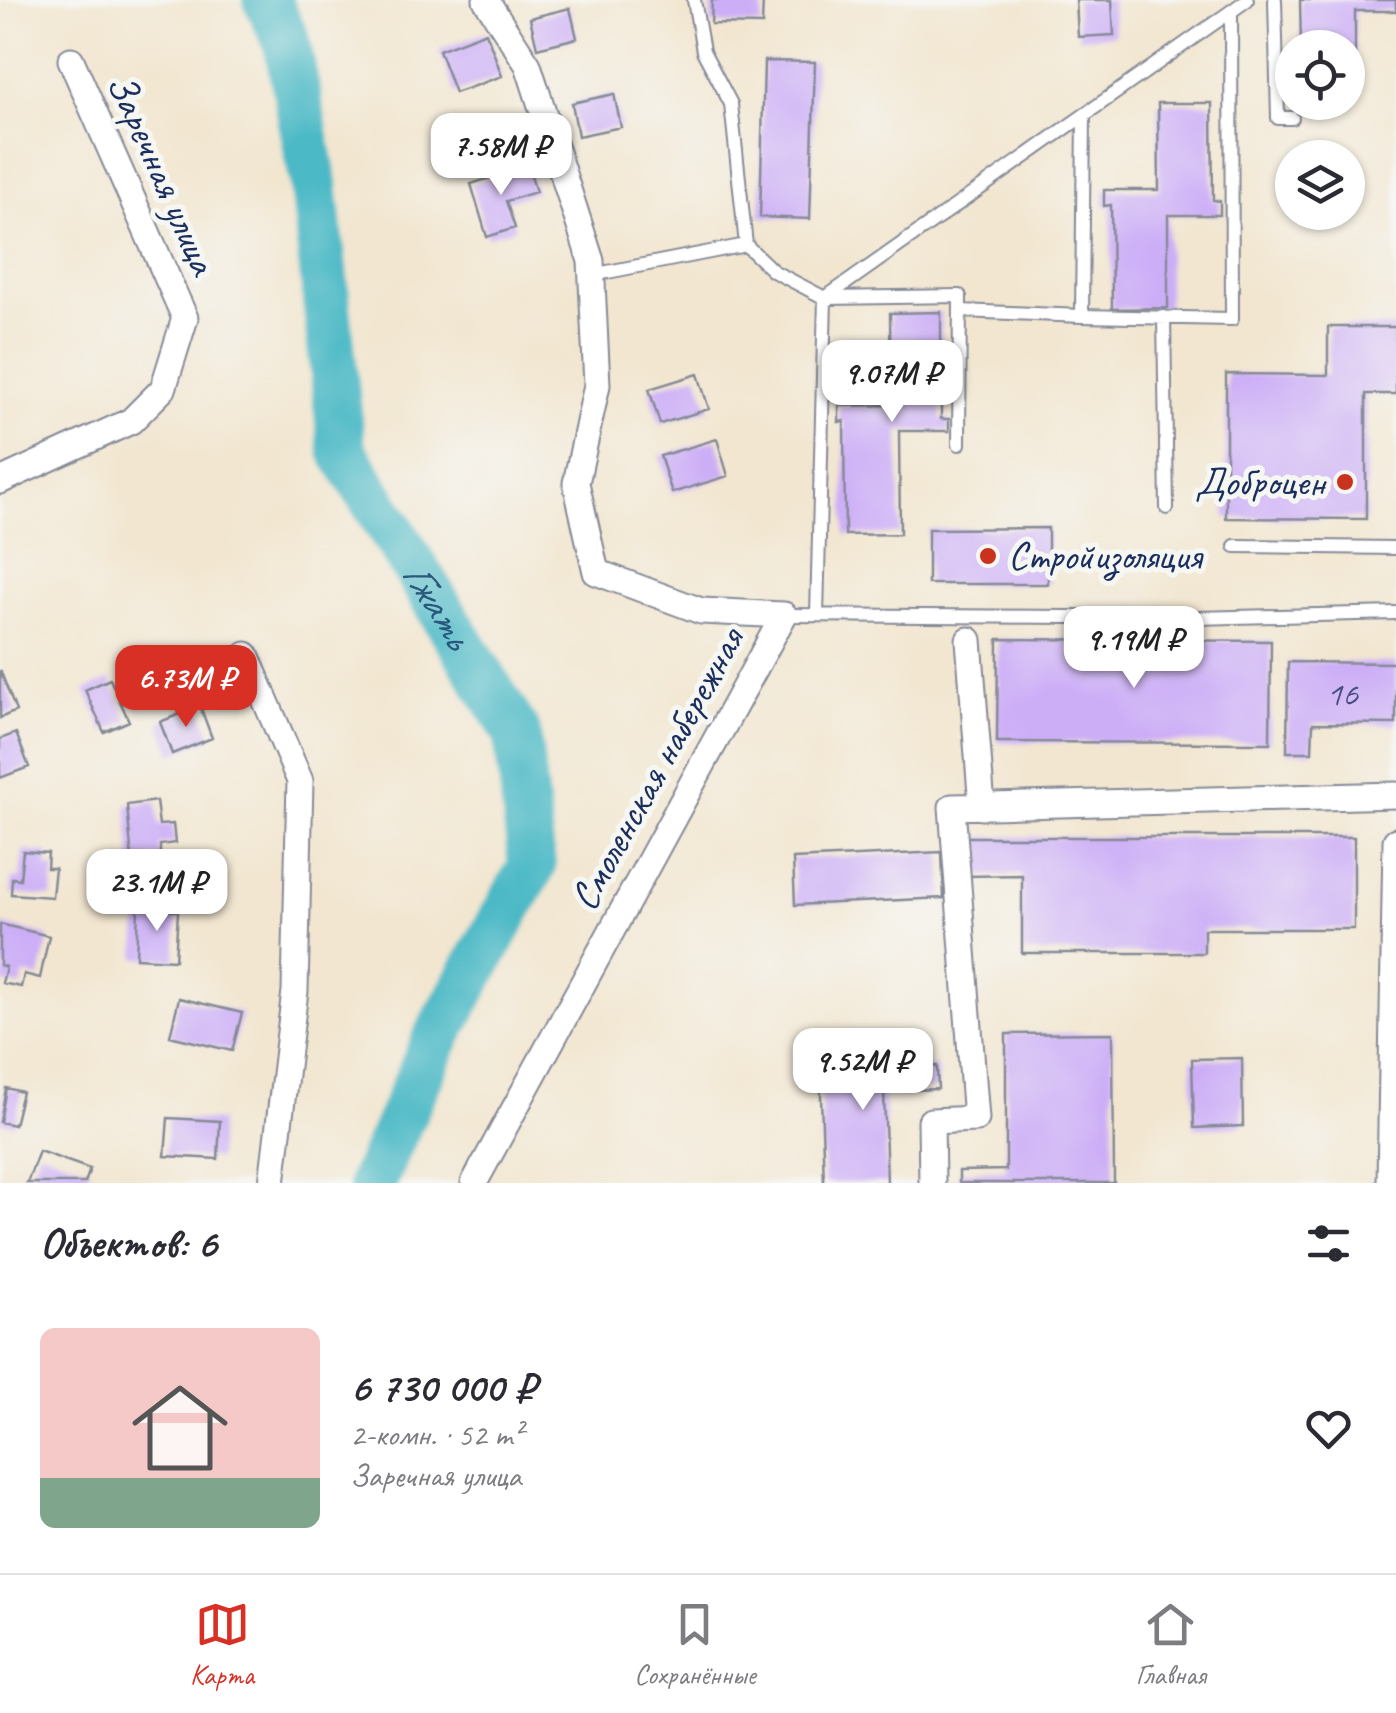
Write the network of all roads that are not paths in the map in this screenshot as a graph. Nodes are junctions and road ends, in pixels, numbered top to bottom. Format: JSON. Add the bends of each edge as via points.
{"nodes":[{"id":1,"x":486,"y":0,"type":"edge"},
{"id":2,"x":694,"y":0,"type":"edge"},
{"id":3,"x":1247,"y":0,"type":"edge"},
{"id":4,"x":1275,"y":0,"type":"edge"},
{"id":5,"x":1231,"y":12,"type":"junction"},
{"id":6,"x":1276,"y":30,"type":"edge"},
{"id":7,"x":71,"y":60,"type":"dead end"},
{"id":8,"x":1084,"y":115,"type":"junction"},
{"id":9,"x":746,"y":245,"type":"junction"},
{"id":10,"x":592,"y":275,"type":"junction"},
{"id":11,"x":824,"y":298,"type":"junction"},
{"id":12,"x":960,"y":311,"type":"junction"},
{"id":13,"x":1082,"y":316,"type":"junction"},
{"id":14,"x":1164,"y":317,"type":"junction"},
{"id":15,"x":959,"y":444,"type":"dead end"},
{"id":16,"x":0,"y":480,"type":"edge"},
{"id":17,"x":1167,"y":508,"type":"dead end"},
{"id":18,"x":1235,"y":546,"type":"dead end"},
{"id":19,"x":1396,"y":548,"type":"edge"},
{"id":20,"x":1396,"y":612,"type":"edge"},
{"id":21,"x":784,"y":615,"type":"junction"},
{"id":22,"x":818,"y":615,"type":"junction"},
{"id":23,"x":969,"y":628,"type":"junction"},
{"id":24,"x":246,"y":655,"type":"dead end"},
{"id":25,"x":1396,"y":795,"type":"edge"},
{"id":26,"x":982,"y":807,"type":"junction"},
{"id":27,"x":1396,"y":841,"type":"edge"},
{"id":28,"x":272,"y":1183,"type":"edge"},
{"id":29,"x":474,"y":1183,"type":"edge"},
{"id":30,"x":932,"y":1183,"type":"edge"},
{"id":31,"x":1390,"y":1183,"type":"edge"}],
"edges":[{"from":1,"to":10,"type":"street","name":"Смоленская набережная","via":[[528,65]]},
{"from":2,"to":9,"type":"lane","via":[[703,51],[730,104]]},
{"from":3,"to":5,"type":"lane"},
{"from":4,"to":6,"type":"lane"},
{"from":5,"to":8,"type":"lane"},
{"from":5,"to":14,"type":"lane","via":[[1232,319]]},
{"from":7,"to":16,"type":"street","name":"Заречная улица","via":[[185,318],[162,389],[130,421]]},
{"from":8,"to":11,"type":"lane"},
{"from":8,"to":13,"type":"lane"},
{"from":9,"to":10,"type":"lane"},
{"from":9,"to":11,"type":"lane","via":[[773,271]]},
{"from":10,"to":21,"type":"street","name":"Смоленская набережная","via":[[597,385],[576,484],[596,572],[701,611]]},
{"from":11,"to":12,"type":"lane","via":[[960,296]]},
{"from":11,"to":22,"type":"lane"},
{"from":12,"to":13,"type":"lane"},
{"from":12,"to":15,"type":"lane"},
{"from":13,"to":14,"type":"lane"},
{"from":14,"to":17,"type":"lane"},
{"from":18,"to":19,"type":"lane"},
{"from":20,"to":23,"type":"lane"},
{"from":21,"to":22,"type":"lane"},
{"from":21,"to":29,"type":"street","name":"Смоленская набережная"},
{"from":22,"to":23,"type":"lane"},
{"from":23,"to":26,"type":"street"},
{"from":24,"to":28,"type":"street","via":[[300,781],[294,992]]},
{"from":25,"to":26,"type":"street"},
{"from":26,"to":30,"type":"street","via":[[952,807],[976,1119],[931,1122]]},
{"from":27,"to":31,"type":"street"}]}
